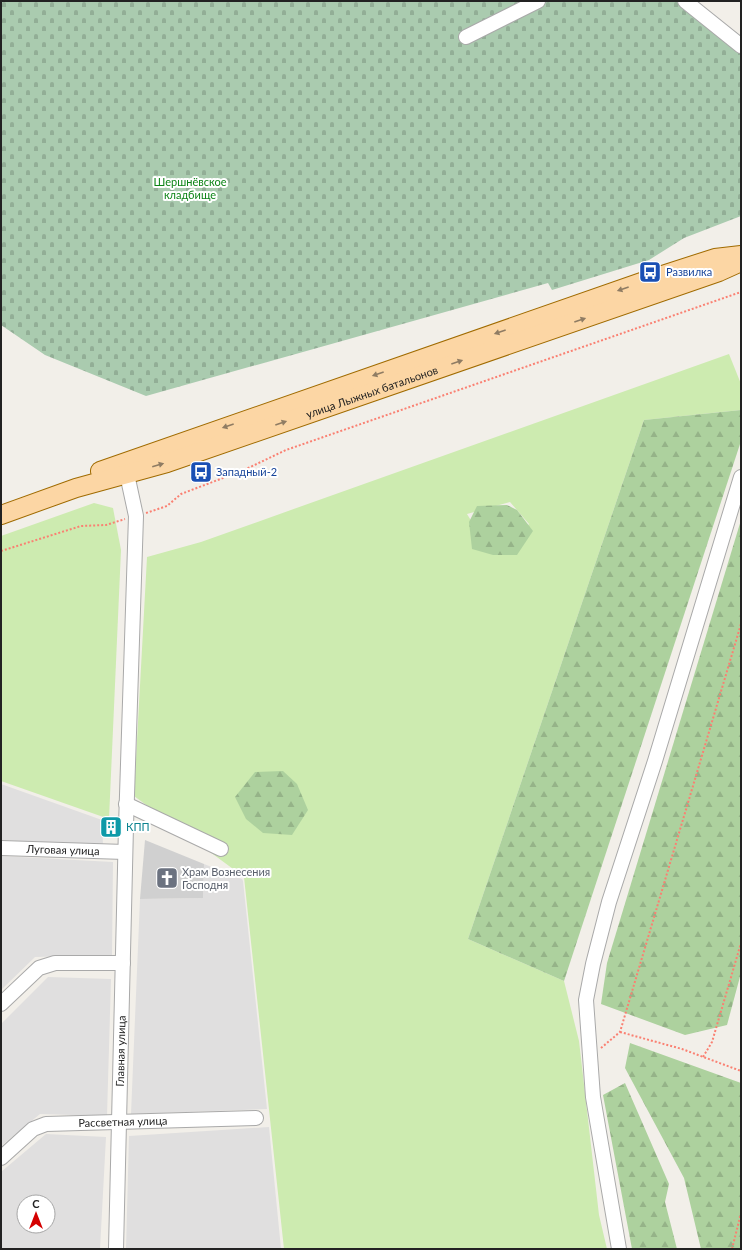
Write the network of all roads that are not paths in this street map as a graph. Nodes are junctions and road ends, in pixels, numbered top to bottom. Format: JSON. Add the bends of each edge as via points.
{"nodes":[{"id":1,"x":538,"y":1,"type":"edge"},
{"id":2,"x":685,"y":1,"type":"edge"},
{"id":3,"x":466,"y":37,"type":"dead end"},
{"id":4,"x":741,"y":46,"type":"edge"},
{"id":5,"x":741,"y":256,"type":"edge"},
{"id":6,"x":741,"y":262,"type":"edge"},
{"id":7,"x":125,"y":468,"type":"junction"},
{"id":8,"x":741,"y":477,"type":"edge"},
{"id":9,"x":1,"y":505,"type":"edge"},
{"id":10,"x":1,"y":515,"type":"edge"},
{"id":11,"x":126,"y":804,"type":"junction"},
{"id":12,"x":1,"y":848,"type":"edge"},
{"id":13,"x":221,"y":849,"type":"dead end"},
{"id":14,"x":125,"y":852,"type":"junction"},
{"id":15,"x":123,"y":963,"type":"junction"},
{"id":16,"x":1,"y":1004,"type":"edge"},
{"id":17,"x":256,"y":1118,"type":"dead end"},
{"id":18,"x":120,"y":1122,"type":"junction"},
{"id":19,"x":1,"y":1158,"type":"edge"},
{"id":20,"x":116,"y":1249,"type":"edge"},
{"id":21,"x":619,"y":1249,"type":"edge"}],
"edges":[{"from":1,"to":3,"type":"street"},
{"from":2,"to":4,"type":"street"},
{"from":5,"to":7,"type":"main road","name":"улица Лыжных батальонов","one_way":true,"via":[[716,258],[653,278]]},
{"from":7,"to":6,"type":"main road","name":"улица Лыжных батальонов","one_way":true,"via":[[167,463],[719,272]]},
{"from":7,"to":9,"type":"main road","name":"улица Лыжных батальонов"},
{"from":7,"to":10,"type":"main road","name":"улица Лыжных батальонов"},
{"from":7,"to":11,"type":"street","name":"Главная улица","via":[[136,516]]},
{"from":8,"to":21,"type":"street","via":[[655,761],[609,902],[586,1000],[593,1097]]},
{"from":11,"to":13,"type":"street"},
{"from":11,"to":14,"type":"street","name":"Главная улица"},
{"from":12,"to":14,"type":"street","name":"Луговая улица"},
{"from":14,"to":15,"type":"street","name":"Главная улица"},
{"from":15,"to":16,"type":"street","via":[[55,963],[39,968]]},
{"from":15,"to":18,"type":"street","name":"Главная улица"},
{"from":17,"to":18,"type":"street","name":"Рассветная улица"},
{"from":18,"to":19,"type":"street","name":"Рассветная улица","via":[[46,1124],[33,1129]]},
{"from":18,"to":20,"type":"street","name":"Главная улица"}]}
